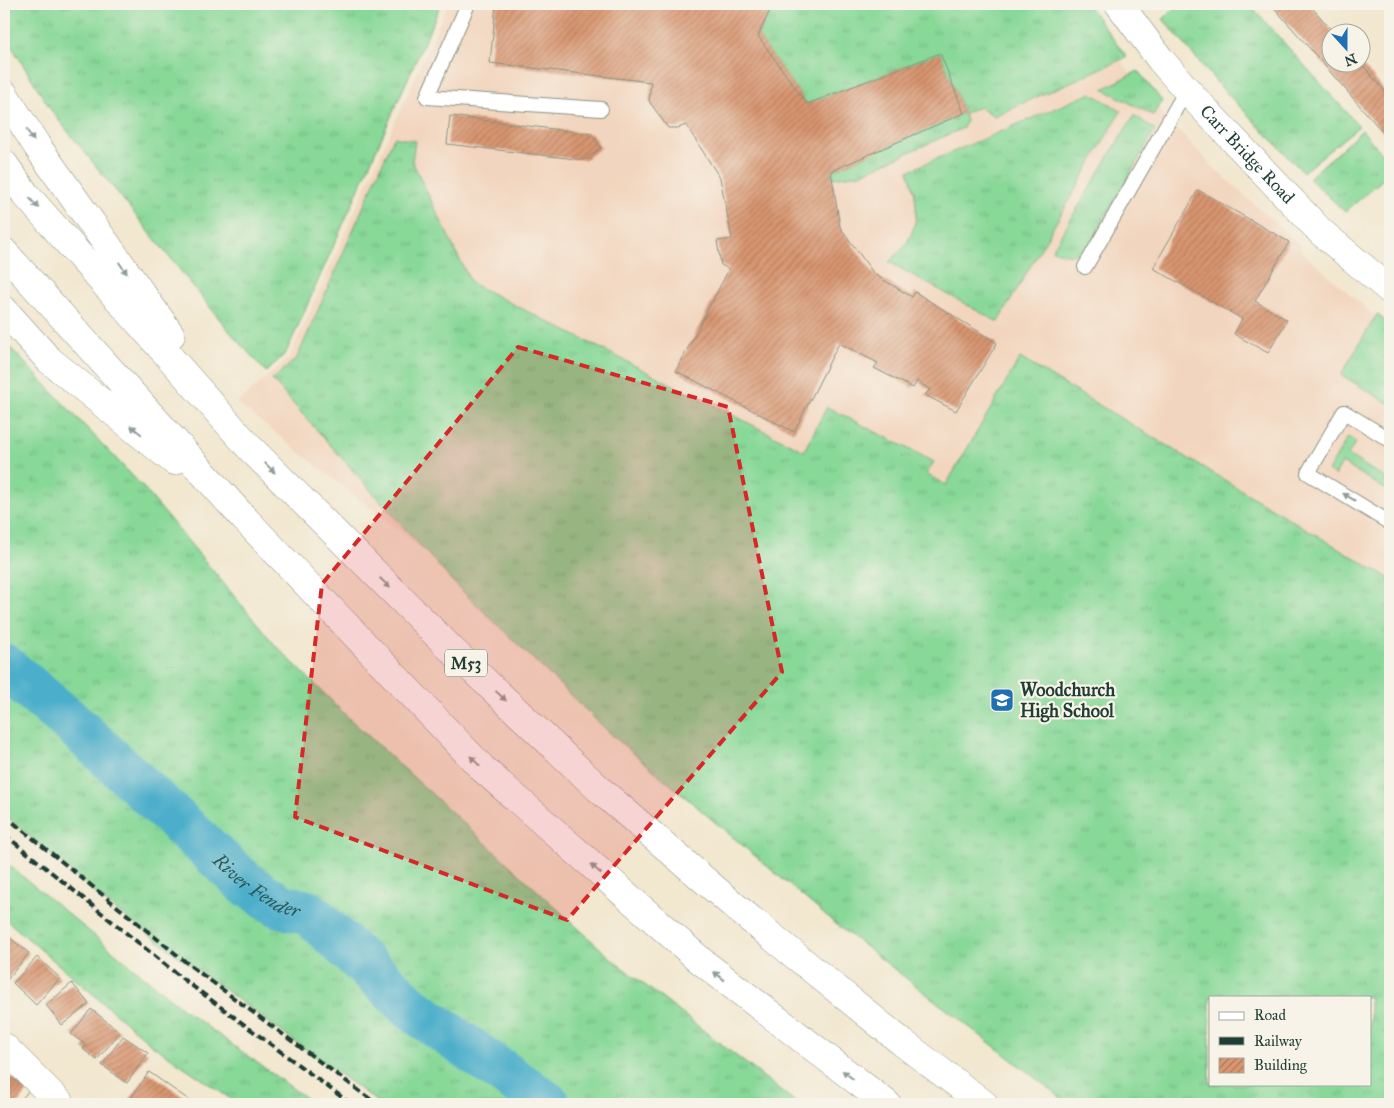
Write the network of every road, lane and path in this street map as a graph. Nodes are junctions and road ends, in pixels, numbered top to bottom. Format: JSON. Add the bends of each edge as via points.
{"nodes":[{"id":1,"x":468,"y":4,"type":"edge"},
{"id":2,"x":1119,"y":4,"type":"edge"},
{"id":3,"x":1186,"y":89,"type":"junction"},
{"id":4,"x":4,"y":94,"type":"edge"},
{"id":5,"x":601,"y":109,"type":"dead end"},
{"id":6,"x":4,"y":164,"type":"edge"},
{"id":7,"x":4,"y":252,"type":"edge"},
{"id":8,"x":1085,"y":267,"type":"dead end"},
{"id":9,"x":1390,"y":290,"type":"edge"},
{"id":10,"x":4,"y":310,"type":"edge"},
{"id":11,"x":1390,"y":440,"type":"edge"},
{"id":12,"x":250,"y":448,"type":"junction"},
{"id":13,"x":242,"y":516,"type":"junction"},
{"id":14,"x":1390,"y":523,"type":"edge"},
{"id":15,"x":4,"y":1047,"type":"edge"},
{"id":16,"x":61,"y":1104,"type":"edge"},
{"id":17,"x":887,"y":1104,"type":"edge"},
{"id":18,"x":984,"y":1104,"type":"edge"}],
"edges":[{"from":1,"to":5,"type":"lane","via":[[427,97]]},
{"from":2,"to":3,"type":"main road","name":"Carr Bridge Road"},
{"from":3,"to":8,"type":"lane"},
{"from":3,"to":9,"type":"main road","name":"Carr Bridge Road","via":[[1321,232]]},
{"from":4,"to":12,"type":"main road","one_way":true,"via":[[37,146]]},
{"from":6,"to":12,"type":"main road","number":"M53","one_way":true,"via":[[33,202]]},
{"from":7,"to":13,"type":"main road"},
{"from":13,"to":10,"type":"main road","one_way":true,"via":[[48,359]]},
{"from":14,"to":11,"type":"lane","one_way":true,"via":[[1308,472],[1344,412]]},
{"from":12,"to":18,"type":"main road","number":"M53","one_way":true,"via":[[452,650],[600,790],[738,909],[903,1043]]},
{"from":17,"to":13,"type":"main road","one_way":true,"via":[[701,961],[483,769]]},
{"from":15,"to":16,"type":"main road"}]}
